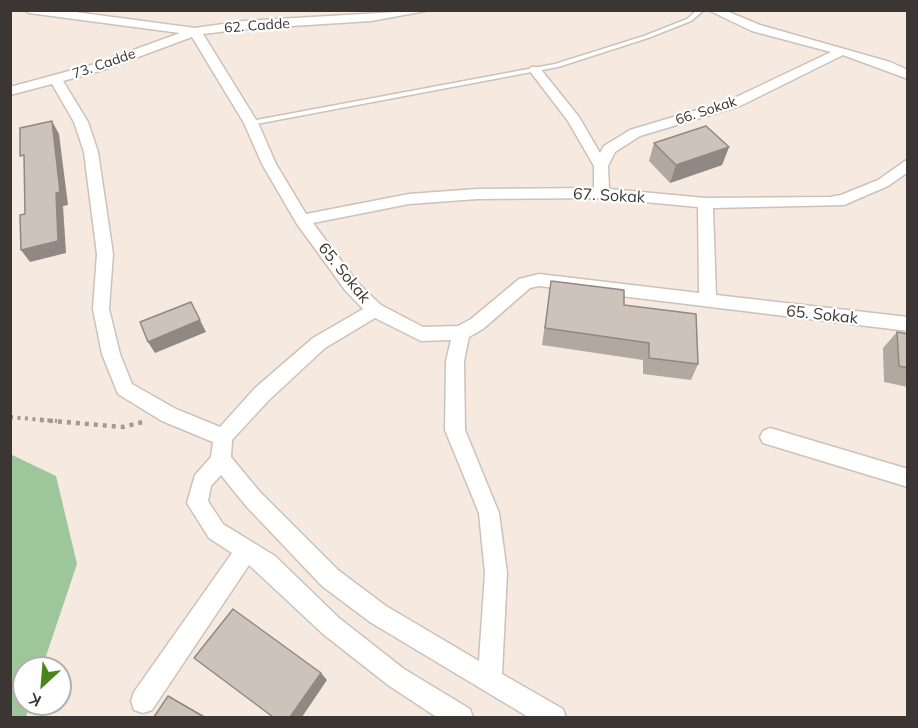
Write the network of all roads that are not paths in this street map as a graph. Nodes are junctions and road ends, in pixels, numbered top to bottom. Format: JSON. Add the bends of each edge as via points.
{"nodes":[{"id":1,"x":29,"y":10,"type":"edge"},
{"id":2,"x":426,"y":10,"type":"edge"},
{"id":3,"x":701,"y":10,"type":"edge"},
{"id":4,"x":713,"y":10,"type":"edge"},
{"id":5,"x":195,"y":32,"type":"junction"},
{"id":6,"x":842,"y":51,"type":"junction"},
{"id":7,"x":535,"y":70,"type":"junction"},
{"id":8,"x":908,"y":75,"type":"edge"},
{"id":9,"x":56,"y":80,"type":"junction"},
{"id":10,"x":10,"y":92,"type":"edge"},
{"id":11,"x":251,"y":123,"type":"junction"},
{"id":12,"x":908,"y":164,"type":"edge"},
{"id":13,"x":601,"y":166,"type":"junction"},
{"id":14,"x":602,"y":193,"type":"junction"},
{"id":15,"x":705,"y":203,"type":"junction"},
{"id":16,"x":302,"y":220,"type":"junction"},
{"id":17,"x":708,"y":302,"type":"junction"},
{"id":18,"x":375,"y":310,"type":"junction"},
{"id":19,"x":908,"y":324,"type":"edge"},
{"id":20,"x":461,"y":333,"type":"junction"},
{"id":21,"x":223,"y":437,"type":"junction"},
{"id":22,"x":770,"y":437,"type":"dead end"},
{"id":23,"x":221,"y":460,"type":"junction"},
{"id":24,"x":908,"y":478,"type":"edge"},
{"id":25,"x":246,"y":551,"type":"junction"},
{"id":26,"x":490,"y":681,"type":"junction"},
{"id":27,"x":143,"y":701,"type":"dead end"},
{"id":28,"x":461,"y":717,"type":"edge"},
{"id":29,"x":554,"y":717,"type":"edge"}],
"edges":[{"from":1,"to":5,"type":"street"},
{"from":2,"to":5,"type":"street","name":"62. Cadde"},
{"from":3,"to":7,"type":"lane","via":[[689,20],[646,37]]},
{"from":4,"to":6,"type":"street","via":[[756,28]]},
{"from":5,"to":9,"type":"street","name":"73. Cadde"},
{"from":5,"to":11,"type":"street","name":"65. Sokak"},
{"from":6,"to":8,"type":"street"},
{"from":6,"to":13,"type":"street","name":"66. Sokak","via":[[735,103],[634,133],[609,149]]},
{"from":7,"to":11,"type":"lane"},
{"from":7,"to":13,"type":"street","via":[[574,120]]},
{"from":9,"to":10,"type":"street","name":"73. Cadde"},
{"from":9,"to":21,"type":"street","via":[[81,122],[91,152],[105,254],[101,309],[111,354],[125,389],[169,415]]},
{"from":11,"to":16,"type":"street","name":"65. Sokak","via":[[269,164]]},
{"from":12,"to":15,"type":"street","name":"67. Sokak","via":[[884,183],[844,200]]},
{"from":13,"to":14,"type":"street"},
{"from":14,"to":15,"type":"street","name":"67. Sokak"},
{"from":14,"to":16,"type":"street","name":"67. Sokak","via":[[409,199]]},
{"from":15,"to":17,"type":"street"},
{"from":16,"to":18,"type":"street","name":"65. Sokak","via":[[351,286]]},
{"from":17,"to":19,"type":"street","name":"65. Sokak"},
{"from":17,"to":20,"type":"street","name":"65. Sokak","via":[[539,280],[525,283]]},
{"from":18,"to":20,"type":"street","name":"65. Sokak","via":[[421,334]]},
{"from":18,"to":21,"type":"street","via":[[320,343],[262,394]]},
{"from":20,"to":26,"type":"street","via":[[455,361],[455,430],[489,513],[496,573]]},
{"from":21,"to":23,"type":"street"},
{"from":22,"to":24,"type":"street"},
{"from":23,"to":25,"type":"street","via":[[202,482],[197,503],[216,531]]},
{"from":23,"to":26,"type":"street","via":[[330,578],[378,614]]},
{"from":25,"to":27,"type":"street"},
{"from":25,"to":28,"type":"street","via":[[267,564],[331,626],[396,677]]},
{"from":26,"to":29,"type":"street"}]}
